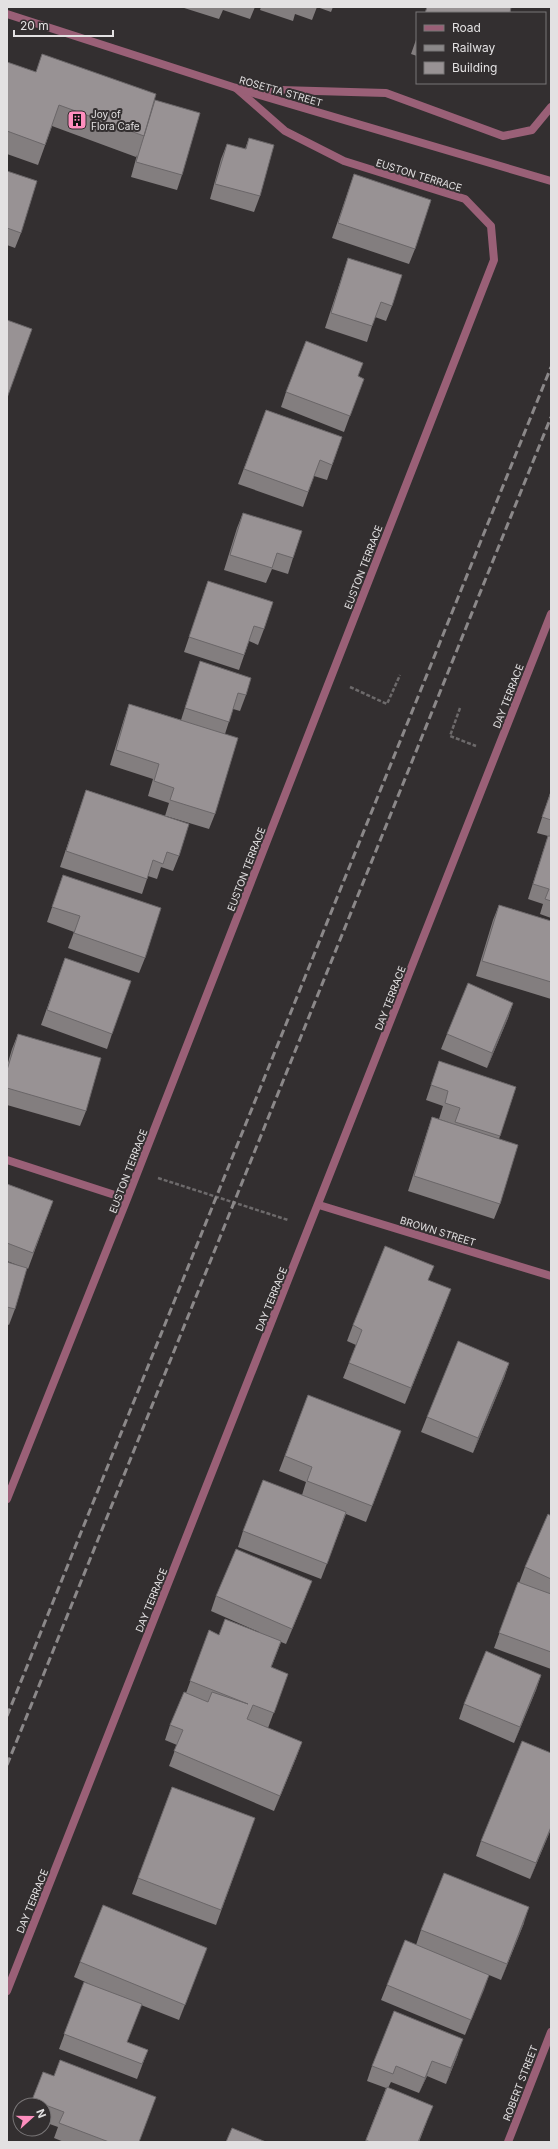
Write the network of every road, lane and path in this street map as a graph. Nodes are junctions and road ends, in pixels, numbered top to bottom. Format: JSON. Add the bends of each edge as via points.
{"nodes":[{"id":1,"x":7,"y":14,"type":"edge"},
{"id":2,"x":236,"y":88,"type":"junction"},
{"id":3,"x":551,"y":107,"type":"edge"},
{"id":4,"x":551,"y":181,"type":"edge"},
{"id":5,"x":551,"y":614,"type":"edge"},
{"id":6,"x":400,"y":675,"type":"dead end"},
{"id":7,"x":331,"y":678,"type":"junction"},
{"id":8,"x":460,"y":708,"type":"dead end"},
{"id":9,"x":496,"y":754,"type":"junction"},
{"id":10,"x":7,"y":1160,"type":"edge"},
{"id":11,"x":138,"y":1171,"type":"junction"},
{"id":12,"x":127,"y":1199,"type":"junction"},
{"id":13,"x":319,"y":1205,"type":"junction"},
{"id":14,"x":310,"y":1227,"type":"junction"},
{"id":15,"x":551,"y":1276,"type":"edge"},
{"id":16,"x":7,"y":1499,"type":"edge"},
{"id":17,"x":7,"y":1991,"type":"edge"},
{"id":18,"x":551,"y":2032,"type":"edge"},
{"id":19,"x":508,"y":2142,"type":"edge"}],
"edges":[{"from":1,"to":2,"type":"street","name":"ROSETTA STREET"},
{"from":2,"to":3,"type":"street","via":[[386,93],[503,136],[532,130]]},
{"from":2,"to":4,"type":"street","name":"ROSETTA STREET"},
{"from":2,"to":7,"type":"street","name":"EUSTON TERRACE","via":[[285,131],[344,162],[465,200],[491,226],[494,260]]},
{"from":5,"to":9,"type":"street","name":"DAY TERRACE"},
{"from":6,"to":7,"type":"path","via":[[387,704]]},
{"from":7,"to":11,"type":"street","name":"EUSTON TERRACE"},
{"from":8,"to":9,"type":"path","via":[[450,736]]},
{"from":9,"to":13,"type":"street","name":"DAY TERRACE"},
{"from":10,"to":12,"type":"street"},
{"from":11,"to":12,"type":"street","name":"EUSTON TERRACE"},
{"from":11,"to":14,"type":"path"},
{"from":12,"to":16,"type":"street","name":"EUSTON TERRACE"},
{"from":13,"to":14,"type":"street","name":"DAY TERRACE"},
{"from":13,"to":15,"type":"street","name":"BROWN STREET"},
{"from":14,"to":17,"type":"street","name":"DAY TERRACE"},
{"from":18,"to":19,"type":"street","name":"ROBERT STREET"}]}
